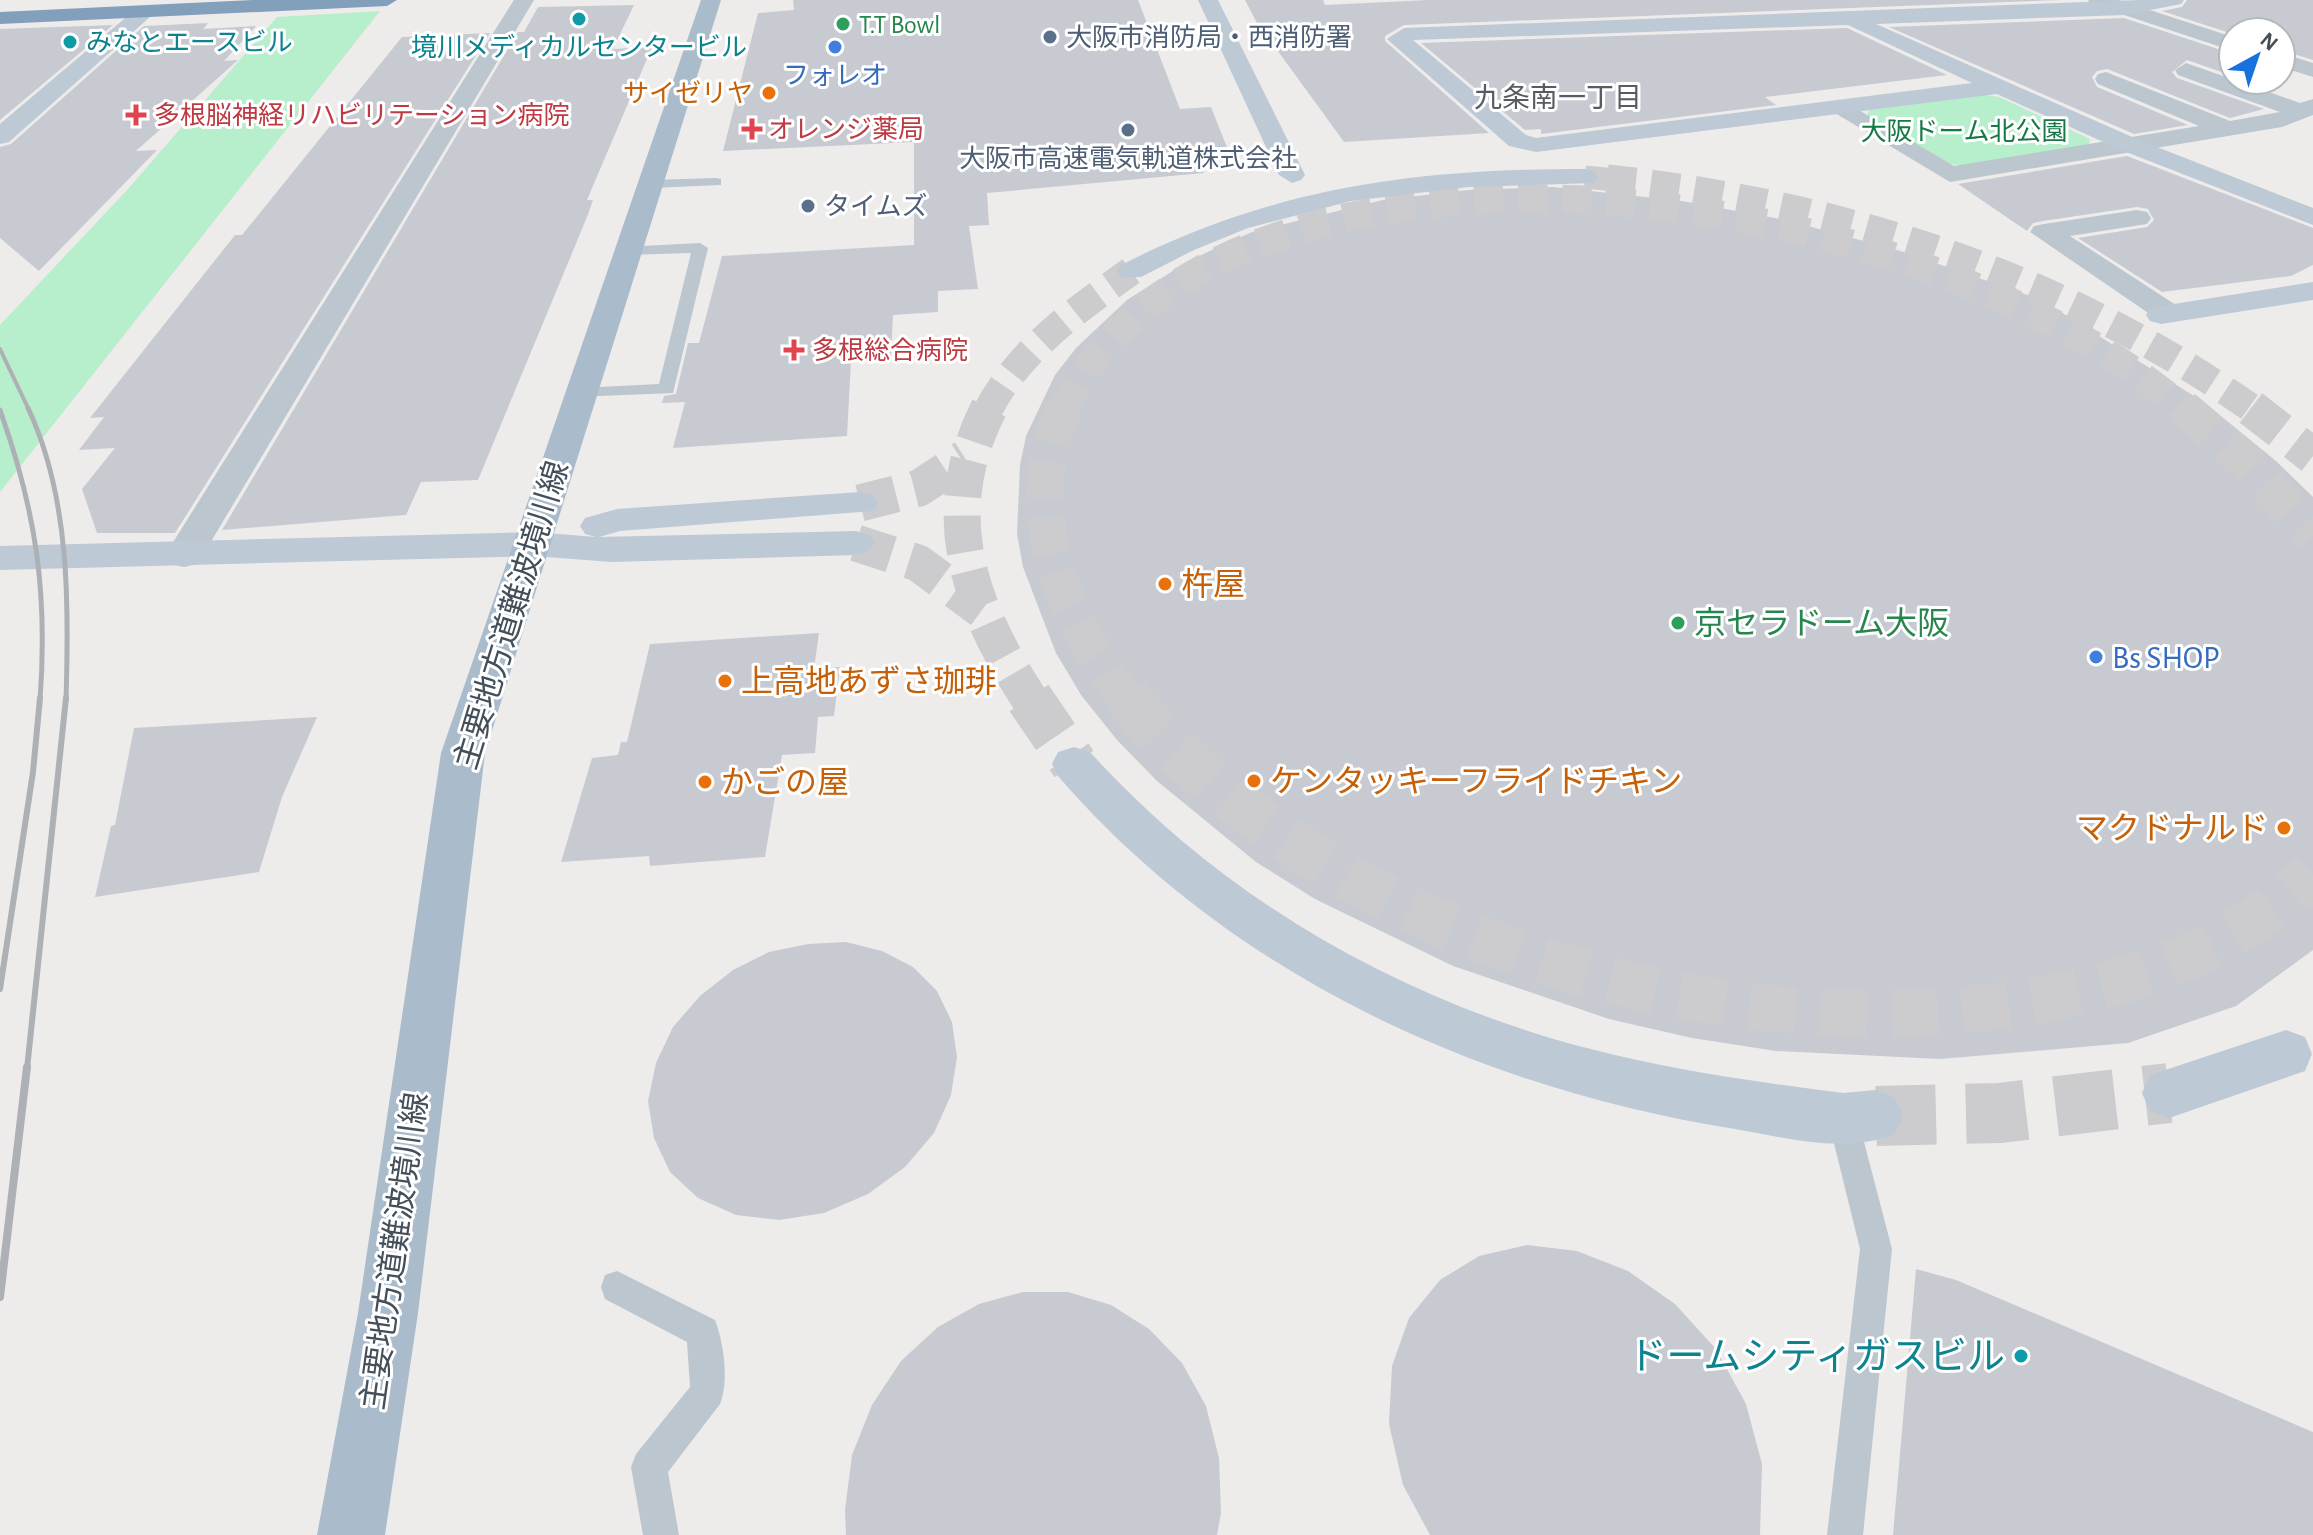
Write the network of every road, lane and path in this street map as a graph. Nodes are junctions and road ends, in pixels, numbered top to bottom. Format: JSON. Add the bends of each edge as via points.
{"nodes":[{"id":1,"x":91,"y":0,"type":"edge"},
{"id":2,"x":387,"y":0,"type":"edge"},
{"id":3,"x":524,"y":0,"type":"edge"},
{"id":4,"x":711,"y":0,"type":"edge"},
{"id":5,"x":1208,"y":0,"type":"edge"},
{"id":6,"x":1805,"y":0,"type":"edge"},
{"id":7,"x":2098,"y":0,"type":"edge"},
{"id":8,"x":2174,"y":0,"type":"edge"},
{"id":9,"x":0,"y":4,"type":"edge"},
{"id":10,"x":2125,"y":9,"type":"junction"},
{"id":11,"x":1494,"y":10,"type":"dead end"},
{"id":12,"x":144,"y":12,"type":"junction"},
{"id":13,"x":0,"y":18,"type":"edge"},
{"id":14,"x":1847,"y":19,"type":"junction"},
{"id":15,"x":1512,"y":31,"type":"junction"},
{"id":16,"x":2217,"y":39,"type":"edge"},
{"id":17,"x":2186,"y":70,"type":"dead end"},
{"id":18,"x":2106,"y":79,"type":"dead end"},
{"id":19,"x":1999,"y":87,"type":"junction"},
{"id":20,"x":1837,"y":107,"type":"junction"},
{"id":21,"x":2306,"y":109,"type":"edge"},
{"id":22,"x":2225,"y":128,"type":"junction"},
{"id":23,"x":0,"y":137,"type":"edge"},
{"id":24,"x":2130,"y":145,"type":"junction"},
{"id":25,"x":1292,"y":175,"type":"junction"},
{"id":26,"x":1585,"y":177,"type":"tunnel mouth"},
{"id":27,"x":716,"y":182,"type":"dead end"},
{"id":28,"x":651,"y":184,"type":"junction"},
{"id":29,"x":1374,"y":187,"type":"junction"},
{"id":30,"x":1245,"y":217,"type":"junction"},
{"id":31,"x":2313,"y":217,"type":"edge"},
{"id":32,"x":2137,"y":218,"type":"dead end"},
{"id":33,"x":627,"y":250,"type":"junction"},
{"id":34,"x":1131,"y":271,"type":"tunnel mouth"},
{"id":35,"x":2313,"y":291,"type":"edge"},
{"id":36,"x":581,"y":393,"type":"junction"},
{"id":37,"x":860,"y":503,"type":"tunnel mouth"},
{"id":38,"x":856,"y":543,"type":"tunnel mouth"},
{"id":39,"x":534,"y":544,"type":"junction"},
{"id":40,"x":184,"y":555,"type":"junction"},
{"id":41,"x":0,"y":558,"type":"edge"},
{"id":42,"x":1074,"y":764,"type":"tunnel mouth"},
{"id":43,"x":2286,"y":1054,"type":"dead end"},
{"id":44,"x":2169,"y":1093,"type":"tunnel mouth"},
{"id":45,"x":1859,"y":1117,"type":"joint"},
{"id":46,"x":617,"y":1287,"type":"dead end"},
{"id":47,"x":351,"y":1535,"type":"edge"},
{"id":48,"x":661,"y":1535,"type":"edge"},
{"id":49,"x":1845,"y":1535,"type":"edge"}],
"edges":[{"from":1,"to":9,"type":"highway"},
{"from":2,"to":12,"type":"highway"},
{"from":3,"to":40,"type":"street"},
{"from":4,"to":28,"type":"main road","name":"主要地方道難波境川線"},
{"from":5,"to":25,"type":"street"},
{"from":6,"to":14,"type":"street"},
{"from":7,"to":10,"type":"street"},
{"from":8,"to":10,"type":"street"},
{"from":10,"to":14,"type":"street"},
{"from":10,"to":16,"type":"street"},
{"from":11,"to":15,"type":"street"},
{"from":12,"to":13,"type":"highway"},
{"from":12,"to":23,"type":"street"},
{"from":14,"to":15,"type":"street"},
{"from":14,"to":19,"type":"street"},
{"from":15,"to":20,"type":"street","via":[[1404,34],[1398,39],[1518,141],[1536,145]]},
{"from":17,"to":21,"type":"street"},
{"from":18,"to":22,"type":"street"},
{"from":19,"to":20,"type":"street"},
{"from":19,"to":24,"type":"street"},
{"from":20,"to":24,"type":"street","via":[[1950,174]]},
{"from":21,"to":22,"type":"street","via":[[2282,120]]},
{"from":22,"to":24,"type":"street"},
{"from":24,"to":31,"type":"street"},
{"from":25,"to":29,"type":"street"},
{"from":25,"to":30,"type":"street","via":[[1281,191]]},
{"from":26,"to":29,"type":"street","via":[[1470,177]]},
{"from":27,"to":28,"type":"lane"},
{"from":28,"to":33,"type":"main road","name":"主要地方道難波境川線"},
{"from":29,"to":30,"type":"street"},
{"from":30,"to":34,"type":"street"},
{"from":32,"to":35,"type":"street","via":[[2044,232],[2164,314]]},
{"from":33,"to":36,"type":"main road","name":"主要地方道難波境川線"},
{"from":33,"to":36,"type":"lane","via":[[700,248],[667,389]]},
{"from":36,"to":39,"type":"main road","name":"主要地方道難波境川線"},
{"from":37,"to":39,"type":"street","via":[[617,520]]},
{"from":38,"to":39,"type":"street","via":[[611,550]]},
{"from":39,"to":40,"type":"street"},
{"from":39,"to":47,"type":"main road","name":"主要地方道難波境川線","via":[[463,753],[388,1313]]},
{"from":40,"to":41,"type":"street"},
{"from":42,"to":45,"type":"street","via":[[1136,831],[1190,878],[1295,948],[1461,1029],[1644,1087]]},
{"from":43,"to":44,"type":"street"},
{"from":45,"to":49,"type":"lane","via":[[1876,1249]]},
{"from":46,"to":48,"type":"lane","via":[[703,1332],[708,1392],[649,1467]]}]}
